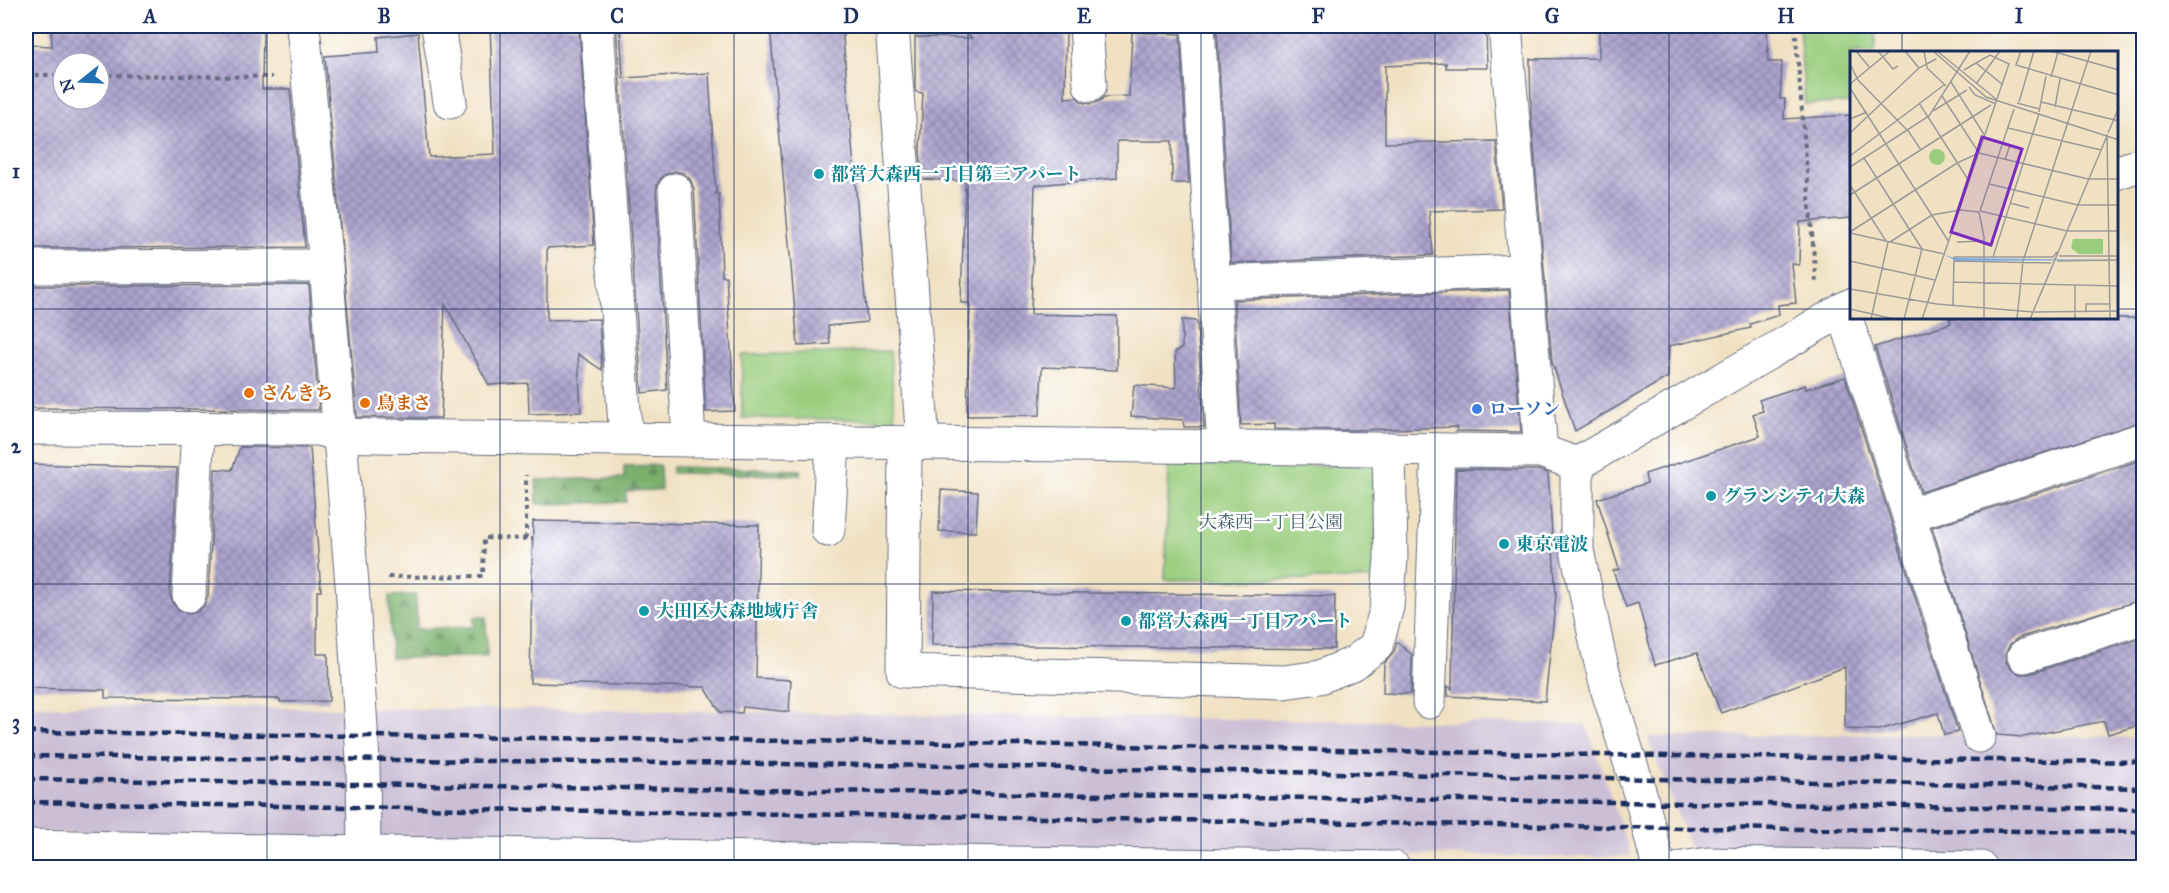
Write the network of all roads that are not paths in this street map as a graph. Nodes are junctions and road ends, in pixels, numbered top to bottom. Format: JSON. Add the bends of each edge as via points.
{"nodes":[{"id":1,"x":303,"y":26,"type":"edge"},
{"id":2,"x":438,"y":26,"type":"edge"},
{"id":3,"x":597,"y":26,"type":"edge"},
{"id":4,"x":892,"y":26,"type":"edge"},
{"id":5,"x":1086,"y":26,"type":"edge"},
{"id":6,"x":1198,"y":26,"type":"edge"},
{"id":7,"x":1505,"y":26,"type":"edge"},
{"id":8,"x":1090,"y":85,"type":"dead end"},
{"id":9,"x":450,"y":102,"type":"dead end"},
{"id":10,"x":2144,"y":163,"type":"edge"},
{"id":11,"x":2118,"y":172,"type":"edge"},
{"id":12,"x":675,"y":190,"type":"dead end"},
{"id":13,"x":326,"y":266,"type":"junction"},
{"id":14,"x":26,"y":267,"type":"edge"},
{"id":15,"x":1525,"y":271,"type":"junction"},
{"id":16,"x":1214,"y":282,"type":"junction"},
{"id":17,"x":1838,"y":312,"type":"edge"},
{"id":18,"x":26,"y":428,"type":"edge"},
{"id":19,"x":198,"y":429,"type":"junction"},
{"id":20,"x":340,"y":435,"type":"junction"},
{"id":21,"x":626,"y":439,"type":"junction"},
{"id":22,"x":2144,"y":439,"type":"edge"},
{"id":23,"x":689,"y":440,"type":"junction"},
{"id":24,"x":833,"y":442,"type":"junction"},
{"id":25,"x":914,"y":443,"type":"junction"},
{"id":26,"x":1224,"y":447,"type":"junction"},
{"id":27,"x":1389,"y":449,"type":"junction"},
{"id":28,"x":1438,"y":450,"type":"junction"},
{"id":29,"x":1541,"y":451,"type":"junction"},
{"id":30,"x":1577,"y":464,"type":"junction"},
{"id":31,"x":1925,"y":510,"type":"dead end"},
{"id":32,"x":828,"y":530,"type":"dead end"},
{"id":33,"x":189,"y":596,"type":"dead end"},
{"id":34,"x":2144,"y":617,"type":"edge"},
{"id":35,"x":2024,"y":656,"type":"dead end"},
{"id":36,"x":1429,"y":702,"type":"dead end"},
{"id":37,"x":1979,"y":736,"type":"dead end"},
{"id":38,"x":26,"y":846,"type":"edge"},
{"id":39,"x":366,"y":863,"type":"edge"},
{"id":40,"x":1004,"y":865,"type":"edge"},
{"id":41,"x":1172,"y":866,"type":"edge"},
{"id":42,"x":1394,"y":867,"type":"edge"},
{"id":43,"x":1659,"y":867,"type":"edge"},
{"id":44,"x":1682,"y":867,"type":"edge"},
{"id":45,"x":1870,"y":867,"type":"edge"},
{"id":46,"x":1981,"y":867,"type":"edge"}],
"edges":[{"from":1,"to":13,"type":"street"},
{"from":2,"to":9,"type":"street"},
{"from":3,"to":21,"type":"street"},
{"from":4,"to":25,"type":"street"},
{"from":5,"to":8,"type":"street"},
{"from":6,"to":16,"type":"street"},
{"from":7,"to":15,"type":"street"},
{"from":10,"to":11,"type":"street"},
{"from":12,"to":23,"type":"street"},
{"from":13,"to":14,"type":"street"},
{"from":13,"to":20,"type":"street"},
{"from":15,"to":16,"type":"street"},
{"from":15,"to":29,"type":"street"},
{"from":16,"to":26,"type":"street"},
{"from":17,"to":30,"type":"street"},
{"from":17,"to":37,"type":"street"},
{"from":18,"to":19,"type":"street"},
{"from":19,"to":20,"type":"street","via":[[318,429]]},
{"from":19,"to":33,"type":"street"},
{"from":20,"to":21,"type":"street"},
{"from":20,"to":39,"type":"street"},
{"from":21,"to":23,"type":"street"},
{"from":22,"to":31,"type":"street"},
{"from":23,"to":24,"type":"street"},
{"from":24,"to":25,"type":"street"},
{"from":24,"to":32,"type":"street"},
{"from":25,"to":26,"type":"street"},
{"from":25,"to":27,"type":"street","via":[[903,671],[1284,682],[1320,677],[1354,663],[1376,646],[1387,607],[1391,558]]},
{"from":26,"to":27,"type":"street"},
{"from":27,"to":28,"type":"street"},
{"from":28,"to":29,"type":"street"},
{"from":28,"to":36,"type":"street"},
{"from":29,"to":30,"type":"street"},
{"from":30,"to":43,"type":"street","via":[[1577,550],[1598,651]]},
{"from":34,"to":35,"type":"street"},
{"from":38,"to":39,"type":"street"},
{"from":39,"to":40,"type":"street","via":[[660,856]]},
{"from":40,"to":41,"type":"street"},
{"from":41,"to":42,"type":"street"},
{"from":44,"to":45,"type":"street"},
{"from":45,"to":46,"type":"street"}]}
